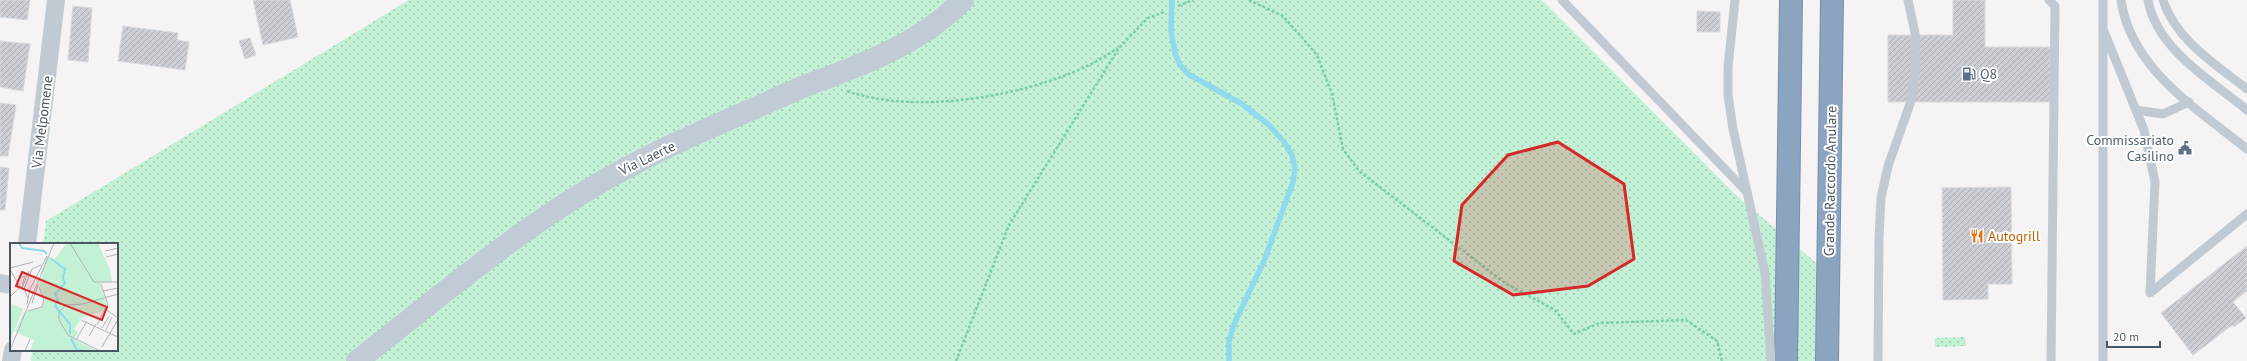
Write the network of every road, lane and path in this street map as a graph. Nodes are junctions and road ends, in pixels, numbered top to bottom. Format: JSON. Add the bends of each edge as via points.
{"nodes":[{"id":1,"x":56,"y":0,"type":"edge"},
{"id":2,"x":963,"y":0,"type":"edge"},
{"id":3,"x":1194,"y":0,"type":"edge"},
{"id":4,"x":1249,"y":0,"type":"edge"},
{"id":5,"x":1562,"y":0,"type":"edge"},
{"id":6,"x":1735,"y":0,"type":"edge"},
{"id":7,"x":1791,"y":0,"type":"edge"},
{"id":8,"x":1832,"y":0,"type":"edge"},
{"id":9,"x":1908,"y":0,"type":"edge"},
{"id":10,"x":2048,"y":0,"type":"edge"},
{"id":11,"x":2103,"y":0,"type":"edge"},
{"id":12,"x":2121,"y":0,"type":"edge"},
{"id":13,"x":2148,"y":0,"type":"edge"},
{"id":14,"x":2163,"y":0,"type":"edge"},
{"id":15,"x":1178,"y":6,"type":"dead end"},
{"id":16,"x":1164,"y":12,"type":"dead end"},
{"id":17,"x":2103,"y":29,"type":"junction"},
{"id":18,"x":1119,"y":48,"type":"junction"},
{"id":19,"x":821,"y":80,"type":"junction"},
{"id":20,"x":2247,"y":89,"type":"edge"},
{"id":21,"x":2189,"y":102,"type":"junction"},
{"id":22,"x":2136,"y":110,"type":"junction"},
{"id":23,"x":2247,"y":110,"type":"edge"},
{"id":24,"x":2247,"y":149,"type":"edge"},
{"id":25,"x":1747,"y":193,"type":"junction"},
{"id":26,"x":2247,"y":214,"type":"edge"},
{"id":27,"x":27,"y":243,"type":"edge"},
{"id":28,"x":0,"y":283,"type":"edge"},
{"id":29,"x":10,"y":285,"type":"edge"},
{"id":30,"x":13,"y":351,"type":"edge"},
{"id":31,"x":11,"y":361,"type":"edge"},
{"id":32,"x":357,"y":361,"type":"edge"},
{"id":33,"x":956,"y":361,"type":"edge"},
{"id":34,"x":1722,"y":361,"type":"edge"},
{"id":35,"x":1771,"y":361,"type":"edge"},
{"id":36,"x":1786,"y":361,"type":"edge"},
{"id":37,"x":1827,"y":361,"type":"edge"},
{"id":38,"x":1878,"y":361,"type":"edge"},
{"id":39,"x":2051,"y":361,"type":"edge"},
{"id":40,"x":2103,"y":361,"type":"edge"}],
"edges":[{"from":1,"to":27,"type":"street","name":"Via Melpomene"},
{"from":2,"to":19,"type":"street","name":"Via Laerte","via":[[912,39],[860,66]]},
{"from":3,"to":15,"type":"path"},
{"from":4,"to":34,"type":"path","via":[[1283,16],[1317,55],[1332,94],[1343,148],[1359,171],[1499,278],[1555,310],[1574,334],[1599,324],[1686,320],[1717,341]]},
{"from":5,"to":25,"type":"lane"},
{"from":6,"to":25,"type":"lane","via":[[1728,67],[1728,95]]},
{"from":7,"to":36,"type":"highway"},
{"from":8,"to":37,"type":"highway","name":"Grande Raccordo Anulare"},
{"from":9,"to":38,"type":"lane","via":[[1915,33],[1915,76],[1911,100],[1888,166],[1881,198],[1878,238]]},
{"from":10,"to":39,"type":"lane","via":[[2055,6]]},
{"from":11,"to":17,"type":"lane"},
{"from":12,"to":21,"type":"lane","via":[[2133,42],[2165,83]]},
{"from":13,"to":23,"type":"lane","via":[[2156,24],[2169,44]]},
{"from":14,"to":20,"type":"lane","via":[[2175,24],[2186,38]]},
{"from":16,"to":18,"type":"path","via":[[1148,18]]},
{"from":17,"to":22,"type":"lane"},
{"from":17,"to":40,"type":"lane"},
{"from":18,"to":19,"type":"path","via":[[1086,66],[1037,85],[930,104],[872,99]]},
{"from":18,"to":33,"type":"path","via":[[1009,225]]},
{"from":19,"to":32,"type":"street","name":"Via Laerte","via":[[678,142],[580,194],[510,242]]},
{"from":21,"to":22,"type":"lane","via":[[2163,114]]},
{"from":21,"to":24,"type":"lane"},
{"from":22,"to":26,"type":"lane","via":[[2144,130],[2154,182],[2150,293]]},
{"from":25,"to":35,"type":"lane","via":[[1765,273]]},
{"from":28,"to":29,"type":"street"},
{"from":30,"to":31,"type":"street"}]}
